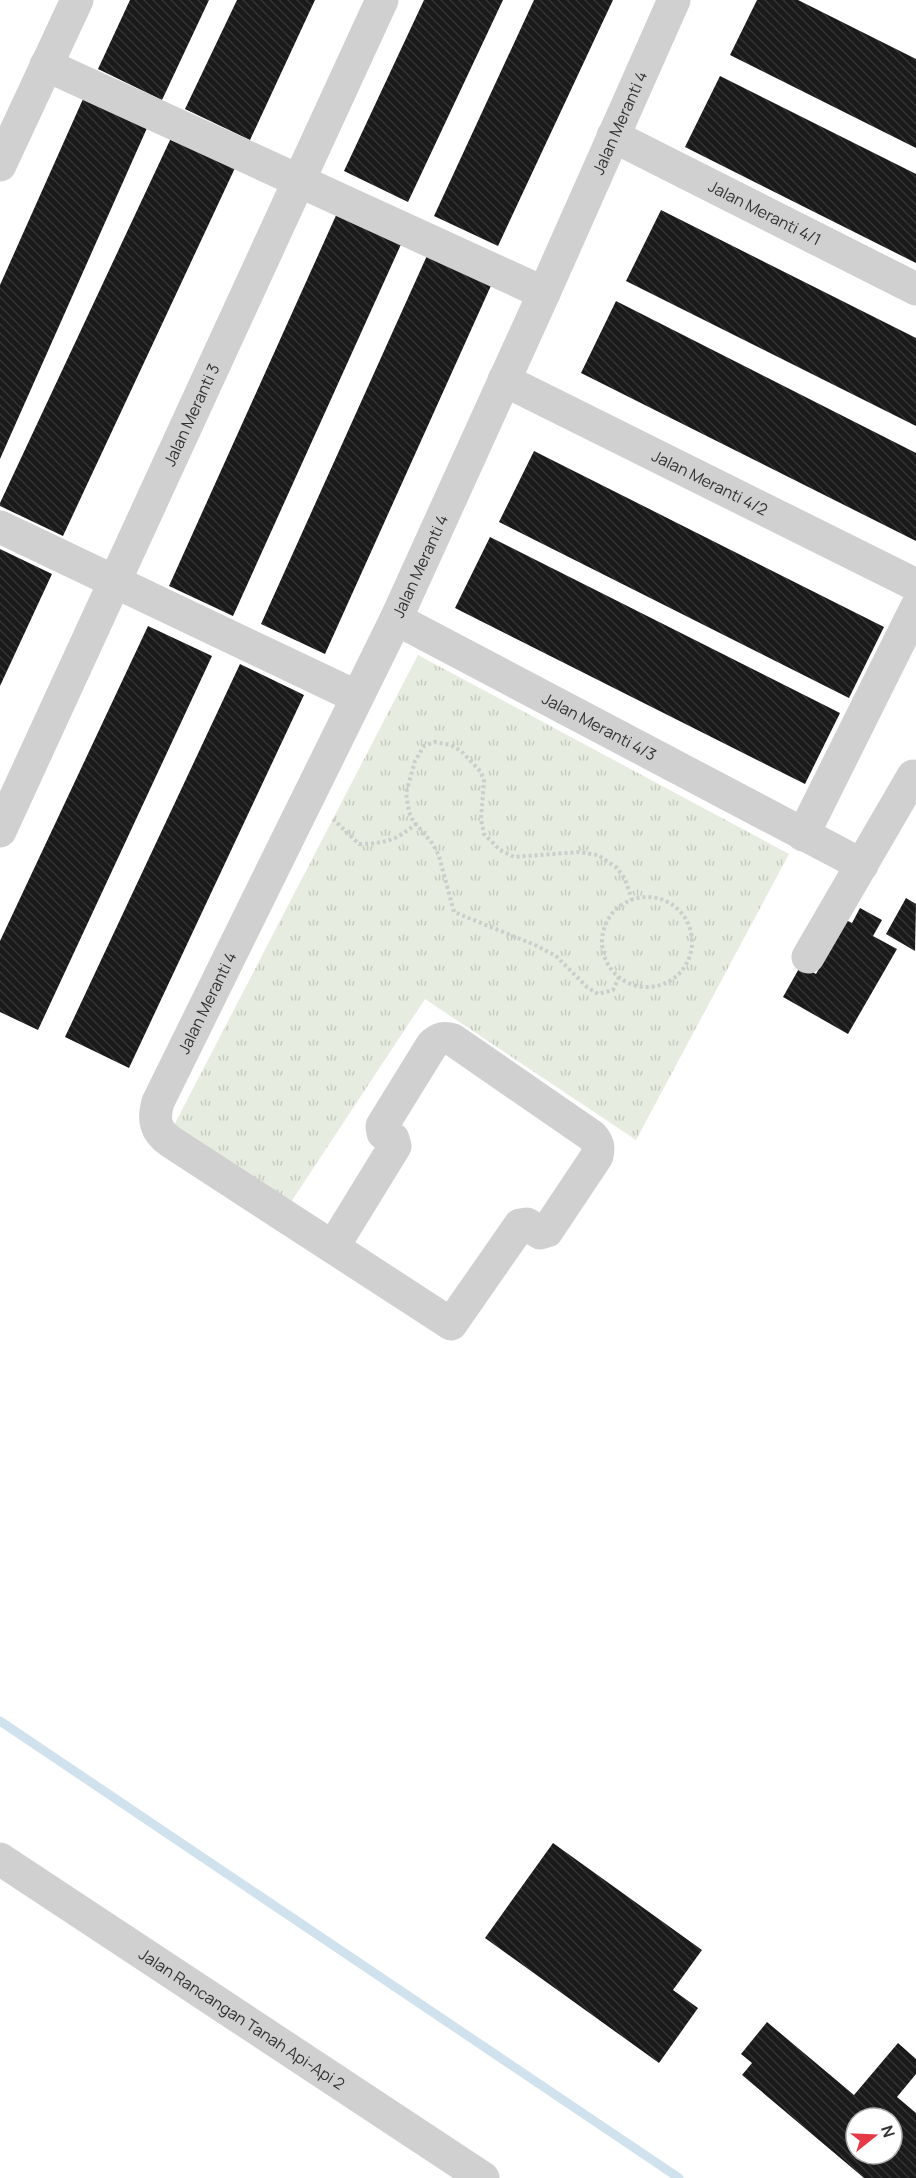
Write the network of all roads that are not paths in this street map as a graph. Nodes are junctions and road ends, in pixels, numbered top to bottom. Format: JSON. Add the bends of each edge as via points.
{"nodes":[{"id":1,"x":77,"y":0,"type":"edge"},
{"id":2,"x":382,"y":0,"type":"edge"},
{"id":3,"x":674,"y":0,"type":"edge"},
{"id":4,"x":46,"y":65,"type":"junction"},
{"id":5,"x":613,"y":136,"type":"junction"},
{"id":6,"x":0,"y":165,"type":"edge"},
{"id":7,"x":298,"y":181,"type":"junction"},
{"id":8,"x":916,"y":289,"type":"edge"},
{"id":9,"x":544,"y":293,"type":"junction"},
{"id":10,"x":504,"y":380,"type":"junction"},
{"id":11,"x":0,"y":527,"type":"edge"},
{"id":12,"x":115,"y":582,"type":"junction"},
{"id":13,"x":916,"y":585,"type":"edge"},
{"id":14,"x":916,"y":608,"type":"edge"},
{"id":15,"x":396,"y":619,"type":"junction"},
{"id":16,"x":357,"y":698,"type":"junction"},
{"id":17,"x":913,"y":776,"type":"dead end"},
{"id":18,"x":0,"y":831,"type":"edge"},
{"id":19,"x":803,"y":834,"type":"junction"},
{"id":20,"x":861,"y":865,"type":"junction"},
{"id":21,"x":808,"y":957,"type":"dead end"},
{"id":22,"x":333,"y":1247,"type":"junction"},
{"id":23,"x":0,"y":1859,"type":"edge"},
{"id":24,"x":483,"y":2178,"type":"edge"}],
"edges":[{"from":1,"to":4,"type":"street"},
{"from":2,"to":7,"type":"street","name":"Jalan Meranti 3"},
{"from":3,"to":5,"type":"street","name":"Jalan Meranti 4"},
{"from":4,"to":6,"type":"street"},
{"from":4,"to":7,"type":"street"},
{"from":5,"to":8,"type":"street","name":"Jalan Meranti 4/1"},
{"from":5,"to":9,"type":"street","name":"Jalan Meranti 4"},
{"from":7,"to":9,"type":"street"},
{"from":7,"to":12,"type":"street","name":"Jalan Meranti 3"},
{"from":9,"to":10,"type":"street","name":"Jalan Meranti 4"},
{"from":10,"to":13,"type":"street","name":"Jalan Meranti 4/2"},
{"from":10,"to":15,"type":"street","name":"Jalan Meranti 4"},
{"from":11,"to":12,"type":"street"},
{"from":12,"to":16,"type":"street"},
{"from":12,"to":18,"type":"street","name":"Jalan Meranti 3"},
{"from":14,"to":19,"type":"street"},
{"from":15,"to":16,"type":"street","name":"Jalan Meranti 4"},
{"from":15,"to":19,"type":"street","name":"Jalan Meranti 4/3"},
{"from":16,"to":22,"type":"street","name":"Jalan Meranti 4","via":[[155,1113],[155,1125],[161,1135]]},
{"from":17,"to":20,"type":"street"},
{"from":19,"to":20,"type":"street","name":"Jalan Meranti 4/3"},
{"from":20,"to":21,"type":"street"},
{"from":22,"to":22,"type":"street","via":[[451,1324],[520,1225],[527,1224],[540,1233],[547,1231],[597,1156],[597,1141],[453,1040],[438,1039],[382,1126],[395,1146]]},
{"from":23,"to":24,"type":"street","name":"Jalan Rancangan Tanah Api-Api 2"}]}
